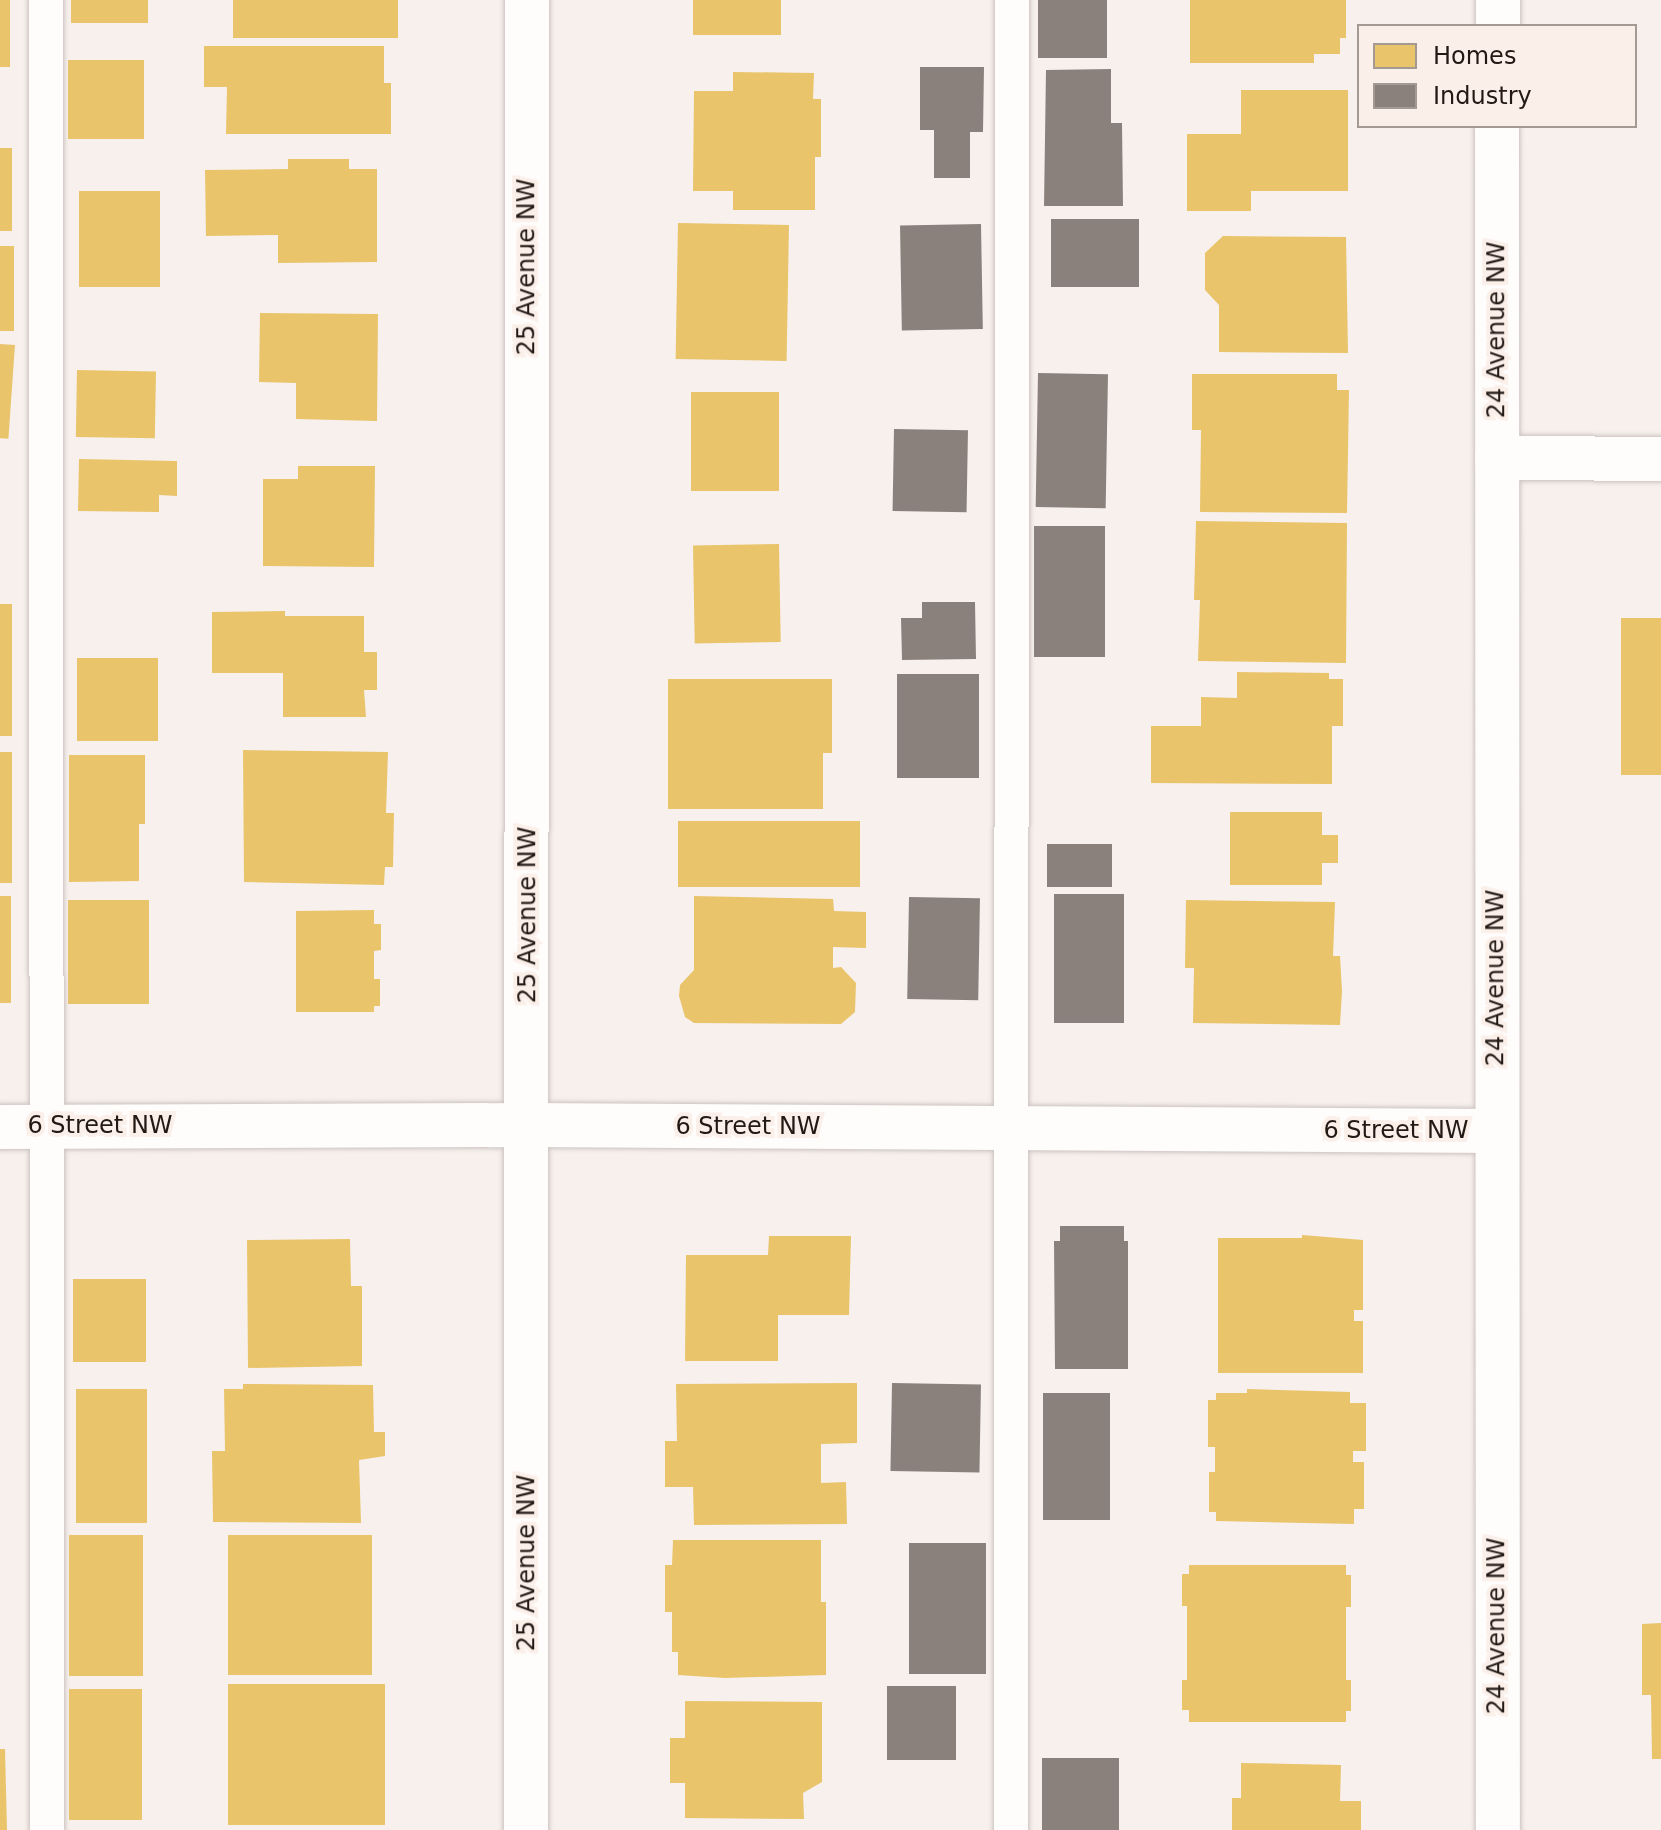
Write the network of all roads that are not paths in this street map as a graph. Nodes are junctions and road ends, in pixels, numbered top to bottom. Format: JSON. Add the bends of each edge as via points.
{"nodes":[{"id":1,"x":46,"y":0,"type":"edge"},
{"id":2,"x":527,"y":0,"type":"edge"},
{"id":3,"x":1012,"y":0,"type":"edge"},
{"id":4,"x":1498,"y":0,"type":"edge"},
{"id":5,"x":1498,"y":24,"type":"edge"},
{"id":6,"x":1497,"y":128,"type":"edge"},
{"id":7,"x":1497,"y":458,"type":"junction"},
{"id":8,"x":1661,"y":459,"type":"edge"},
{"id":9,"x":528,"y":1125,"type":"junction"},
{"id":10,"x":46,"y":1126,"type":"junction"},
{"id":11,"x":0,"y":1127,"type":"edge"},
{"id":12,"x":1013,"y":1128,"type":"junction"},
{"id":13,"x":1496,"y":1131,"type":"junction"},
{"id":14,"x":47,"y":1830,"type":"edge"},
{"id":15,"x":526,"y":1830,"type":"edge"},
{"id":16,"x":1011,"y":1830,"type":"edge"},
{"id":17,"x":1498,"y":1830,"type":"edge"}],
"edges":[{"from":1,"to":10,"type":"lane"},
{"from":2,"to":9,"type":"street","name":"25 Avenue NW"},
{"from":3,"to":12,"type":"lane"},
{"from":4,"to":5,"type":"street"},
{"from":6,"to":7,"type":"street","name":"24 Avenue NW"},
{"from":7,"to":8,"type":"street"},
{"from":7,"to":13,"type":"street","name":"24 Avenue NW"},
{"from":9,"to":10,"type":"street","name":"6 Street NW"},
{"from":9,"to":12,"type":"street","name":"6 Street NW"},
{"from":9,"to":15,"type":"street","name":"25 Avenue NW"},
{"from":10,"to":11,"type":"street","name":"6 Street NW"},
{"from":10,"to":14,"type":"lane"},
{"from":12,"to":13,"type":"street","name":"6 Street NW"},
{"from":12,"to":16,"type":"lane"},
{"from":13,"to":17,"type":"street","name":"24 Avenue NW"}]}
